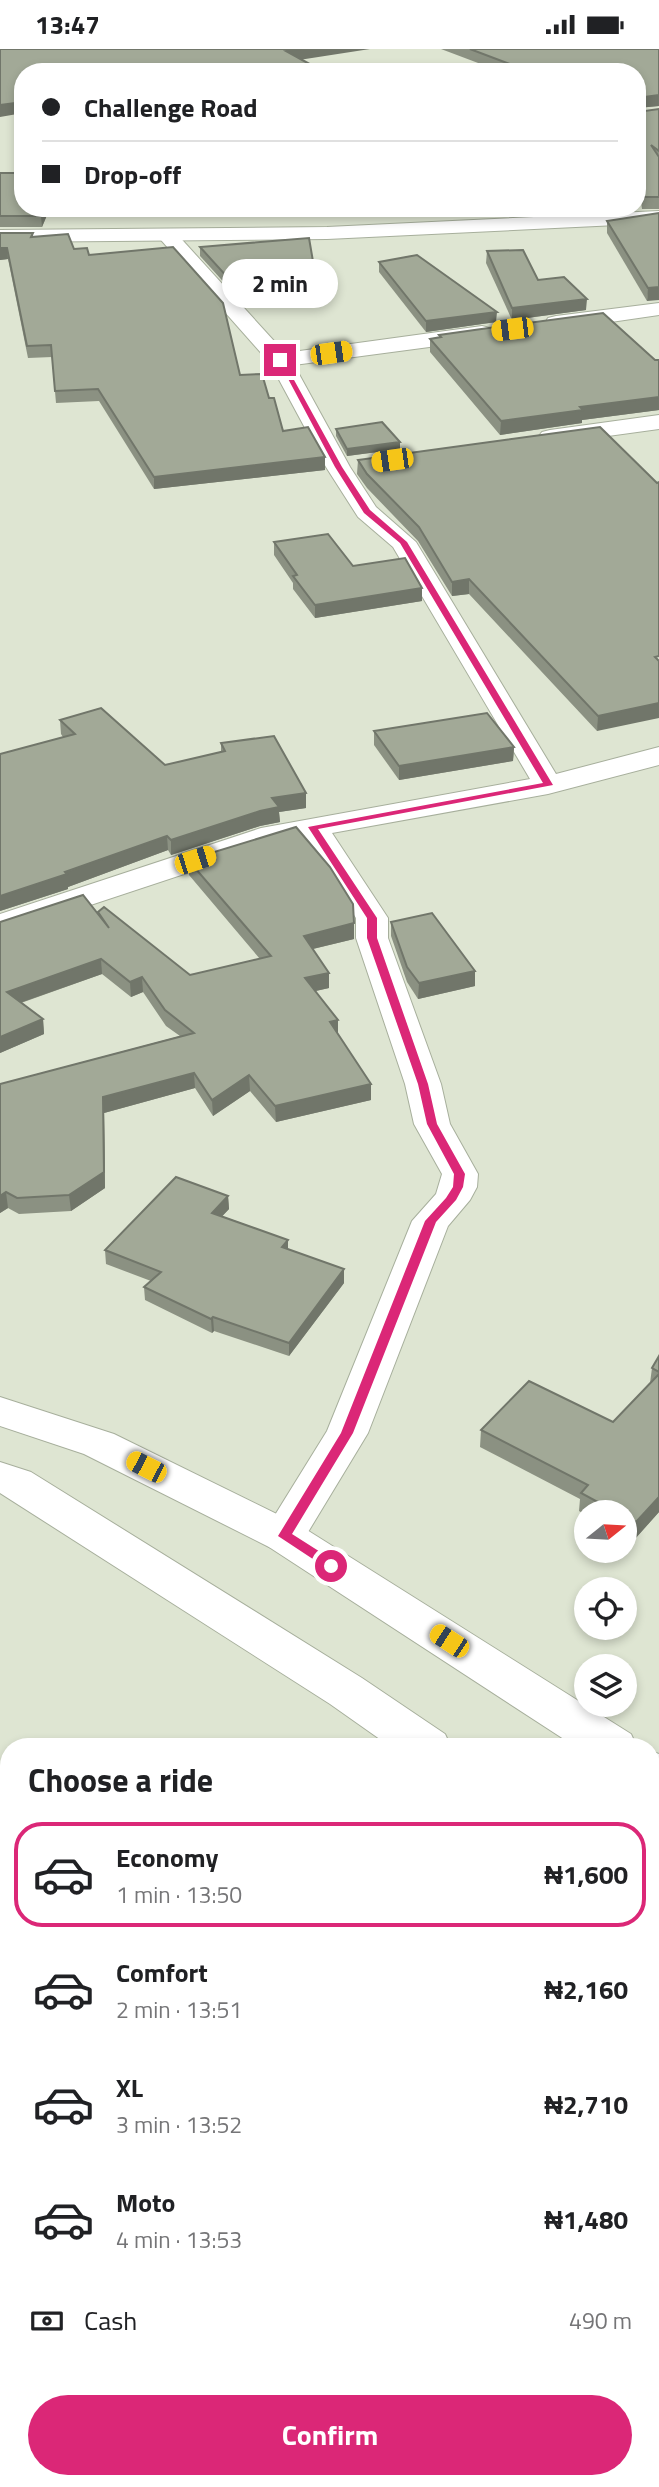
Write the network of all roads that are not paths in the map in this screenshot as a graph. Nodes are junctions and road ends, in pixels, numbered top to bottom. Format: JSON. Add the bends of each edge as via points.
{"nodes":[{"id":1,"x":322,"y":217,"type":"edge"},
{"id":2,"x":659,"y":217,"type":"edge"},
{"id":3,"x":0,"y":218,"type":"edge"},
{"id":4,"x":0,"y":236,"type":"edge"},
{"id":5,"x":168,"y":236,"type":"junction"},
{"id":6,"x":659,"y":309,"type":"edge"},
{"id":7,"x":534,"y":326,"type":"edge"},
{"id":8,"x":507,"y":330,"type":"edge"},
{"id":9,"x":280,"y":360,"type":"junction"},
{"id":10,"x":659,"y":422,"type":"edge"},
{"id":11,"x":525,"y":441,"type":"edge"},
{"id":12,"x":365,"y":463,"type":"edge"},
{"id":13,"x":338,"y":467,"type":"junction"},
{"id":14,"x":659,"y":756,"type":"edge"},
{"id":15,"x":548,"y":785,"type":"junction"},
{"id":16,"x":312,"y":827,"type":"junction"},
{"id":17,"x":0,"y":925,"type":"edge"},
{"id":18,"x":0,"y":1411,"type":"edge"},
{"id":19,"x":0,"y":1477,"type":"edge"},
{"id":20,"x":285,"y":1536,"type":"junction"},
{"id":21,"x":415,"y":1738,"type":"edge"},
{"id":22,"x":600,"y":1738,"type":"edge"}],
"edges":[{"from":1,"to":3,"type":"main road"},
{"from":2,"to":5,"type":"main road"},
{"from":4,"to":5,"type":"main road"},
{"from":5,"to":9,"type":"main road"},
{"from":6,"to":7,"type":"main road"},
{"from":8,"to":9,"type":"main road"},
{"from":9,"to":13,"type":"main road"},
{"from":10,"to":11,"type":"main road"},
{"from":12,"to":13,"type":"main road"},
{"from":13,"to":15,"type":"main road","via":[[367,512],[403,542]]},
{"from":14,"to":15,"type":"main road"},
{"from":15,"to":16,"type":"main road"},
{"from":16,"to":17,"type":"main road","via":[[272,835]]},
{"from":16,"to":20,"type":"main road","via":[[372,918],[372,938],[423,1084],[432,1124],[460,1174],[451,1200],[431,1221],[347,1433]]},
{"from":18,"to":20,"type":"main road","via":[[99,1444]]},
{"from":19,"to":21,"type":"main road"},
{"from":20,"to":22,"type":"main road"}]}
